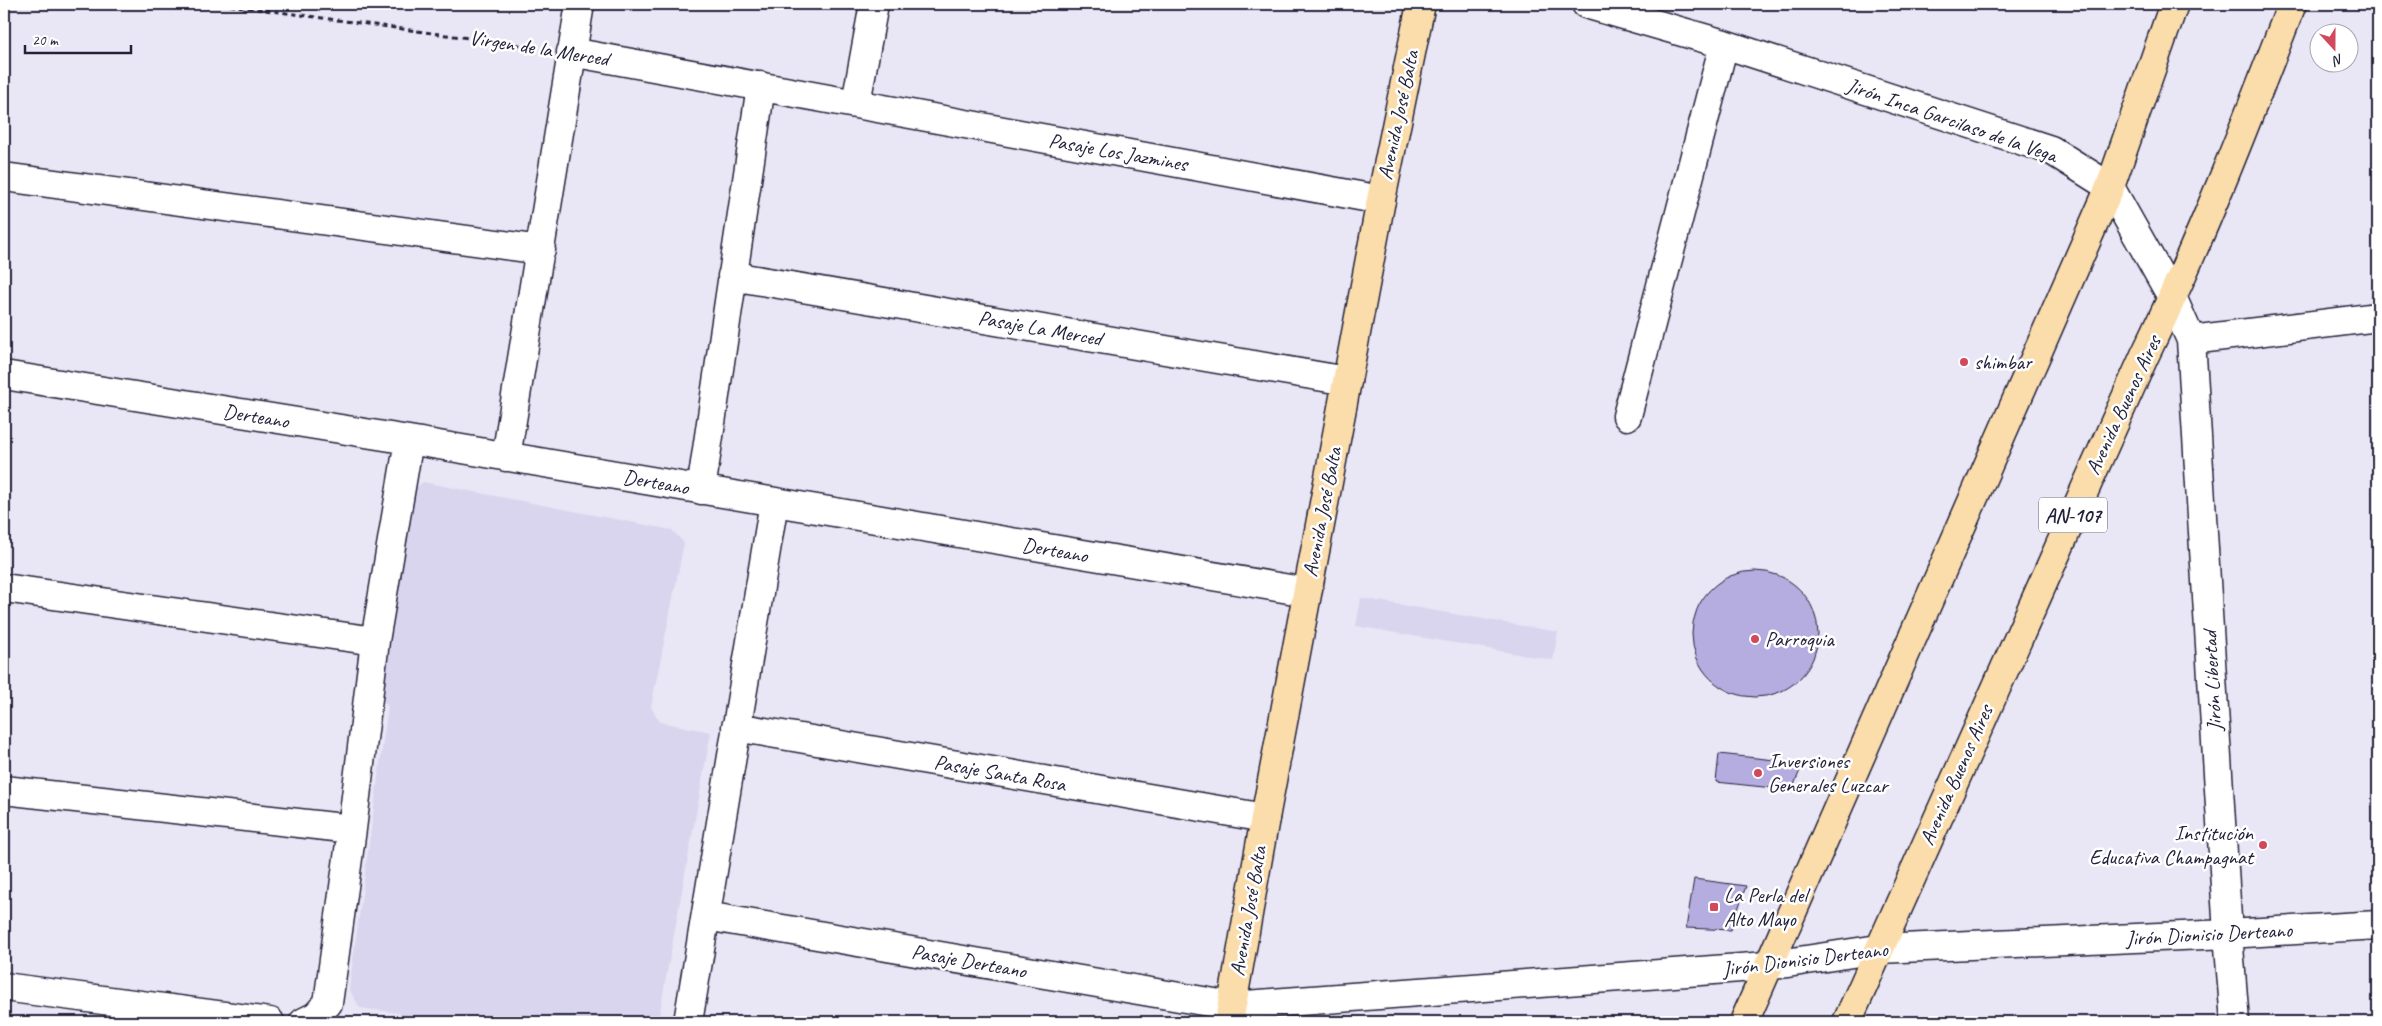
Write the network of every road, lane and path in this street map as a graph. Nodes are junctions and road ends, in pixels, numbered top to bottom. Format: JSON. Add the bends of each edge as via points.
{"nodes":[{"id":1,"x":221,"y":4,"type":"edge"},
{"id":2,"x":580,"y":4,"type":"edge"},
{"id":3,"x":874,"y":4,"type":"edge"},
{"id":4,"x":1421,"y":4,"type":"edge"},
{"id":5,"x":1586,"y":4,"type":"edge"},
{"id":6,"x":2174,"y":4,"type":"edge"},
{"id":7,"x":2292,"y":4,"type":"edge"},
{"id":8,"x":1724,"y":44,"type":"junction"},
{"id":9,"x":571,"y":52,"type":"junction"},
{"id":10,"x":761,"y":86,"type":"junction"},
{"id":11,"x":856,"y":103,"type":"junction"},
{"id":12,"x":4,"y":177,"type":"edge"},
{"id":13,"x":2110,"y":187,"type":"junction"},
{"id":14,"x":1381,"y":200,"type":"junction"},
{"id":15,"x":541,"y":250,"type":"junction"},
{"id":16,"x":732,"y":276,"type":"junction"},
{"id":17,"x":2173,"y":299,"type":"junction"},
{"id":18,"x":2378,"y":317,"type":"edge"},
{"id":19,"x":2192,"y":340,"type":"junction"},
{"id":20,"x":4,"y":376,"type":"edge"},
{"id":21,"x":1347,"y":381,"type":"junction"},
{"id":22,"x":1627,"y":416,"type":"dead end"},
{"id":23,"x":409,"y":440,"type":"junction"},
{"id":24,"x":506,"y":457,"type":"junction"},
{"id":25,"x":701,"y":490,"type":"junction"},
{"id":26,"x":774,"y":502,"type":"junction"},
{"id":27,"x":4,"y":588,"type":"edge"},
{"id":28,"x":1307,"y":592,"type":"junction"},
{"id":29,"x":375,"y":641,"type":"junction"},
{"id":30,"x":736,"y":727,"type":"junction"},
{"id":31,"x":4,"y":790,"type":"edge"},
{"id":32,"x":1264,"y":818,"type":"junction"},
{"id":33,"x":352,"y":829,"type":"junction"},
{"id":34,"x":706,"y":916,"type":"junction"},
{"id":35,"x":2378,"y":925,"type":"edge"},
{"id":36,"x":2228,"y":934,"type":"junction"},
{"id":37,"x":1878,"y":948,"type":"junction"},
{"id":38,"x":1767,"y":966,"type":"junction"},
{"id":39,"x":4,"y":987,"type":"edge"},
{"id":40,"x":1231,"y":1014,"type":"edge"},
{"id":41,"x":270,"y":1022,"type":"edge"},
{"id":42,"x":304,"y":1022,"type":"edge"},
{"id":43,"x":688,"y":1022,"type":"edge"},
{"id":44,"x":1744,"y":1022,"type":"edge"},
{"id":45,"x":1847,"y":1022,"type":"edge"},
{"id":46,"x":2235,"y":1022,"type":"edge"}],
"edges":[{"from":1,"to":9,"type":"path","name":"Virgen de la Merced"},
{"from":2,"to":9,"type":"street"},
{"from":3,"to":11,"type":"street"},
{"from":4,"to":14,"type":"main road","name":"Avenida José Balta"},
{"from":5,"to":8,"type":"street","name":"Jirón Inca Garcilaso de la Vega"},
{"from":6,"to":13,"type":"main road"},
{"from":7,"to":17,"type":"main road","name":"Avenida Buenos Aires","number":"AN-107"},
{"from":8,"to":13,"type":"street","name":"Jirón Inca Garcilaso de la Vega","via":[[2051,150]]},
{"from":8,"to":22,"type":"street"},
{"from":9,"to":10,"type":"street","name":"Virgen de la Merced"},
{"from":9,"to":15,"type":"street"},
{"from":10,"to":11,"type":"street","name":"Virgen de la Merced"},
{"from":10,"to":16,"type":"street"},
{"from":11,"to":14,"type":"street","name":"Pasaje Los Jazmines"},
{"from":12,"to":15,"type":"street"},
{"from":13,"to":17,"type":"street","name":"Jirón Inca Garcilaso de la Vega"},
{"from":13,"to":38,"type":"main road"},
{"from":14,"to":21,"type":"main road","name":"Avenida José Balta"},
{"from":15,"to":24,"type":"street"},
{"from":16,"to":21,"type":"street","name":"Pasaje La Merced"},
{"from":16,"to":25,"type":"street"},
{"from":17,"to":19,"type":"street","name":"Jirón Inca Garcilaso de la Vega"},
{"from":17,"to":37,"type":"main road","name":"Avenida Buenos Aires","number":"AN-107"},
{"from":18,"to":19,"type":"street"},
{"from":19,"to":36,"type":"street","name":"Jirón Libertad"},
{"from":20,"to":23,"type":"street","name":"Derteano"},
{"from":21,"to":28,"type":"main road","name":"Avenida José Balta"},
{"from":23,"to":24,"type":"street","name":"Derteano"},
{"from":23,"to":29,"type":"street"},
{"from":24,"to":25,"type":"street","name":"Derteano"},
{"from":25,"to":26,"type":"street","name":"Derteano"},
{"from":26,"to":28,"type":"street","name":"Derteano"},
{"from":26,"to":30,"type":"street"},
{"from":27,"to":29,"type":"street"},
{"from":28,"to":32,"type":"main road","name":"Avenida José Balta"},
{"from":29,"to":33,"type":"street"},
{"from":30,"to":32,"type":"street","name":"Pasaje Santa Rosa"},
{"from":30,"to":34,"type":"street"},
{"from":31,"to":33,"type":"street"},
{"from":32,"to":40,"type":"main road","name":"Avenida José Balta"},
{"from":33,"to":42,"type":"street","via":[[328,1003],[316,1016]]},
{"from":34,"to":40,"type":"street","name":"Pasaje Derteano"},
{"from":34,"to":43,"type":"street"},
{"from":35,"to":36,"type":"street","name":"Jirón Dionisio Derteano"},
{"from":36,"to":37,"type":"street","name":"Jirón Dionisio Derteano"},
{"from":36,"to":46,"type":"street","name":"Jirón Libertad"},
{"from":37,"to":38,"type":"street","name":"Jirón Dionisio Derteano"},
{"from":37,"to":45,"type":"main road","name":"Avenida Buenos Aires","number":"AN-107"},
{"from":38,"to":40,"type":"street","name":"Jirón Dionisio Derteano"},
{"from":38,"to":44,"type":"main road"},
{"from":39,"to":41,"type":"street"}]}
